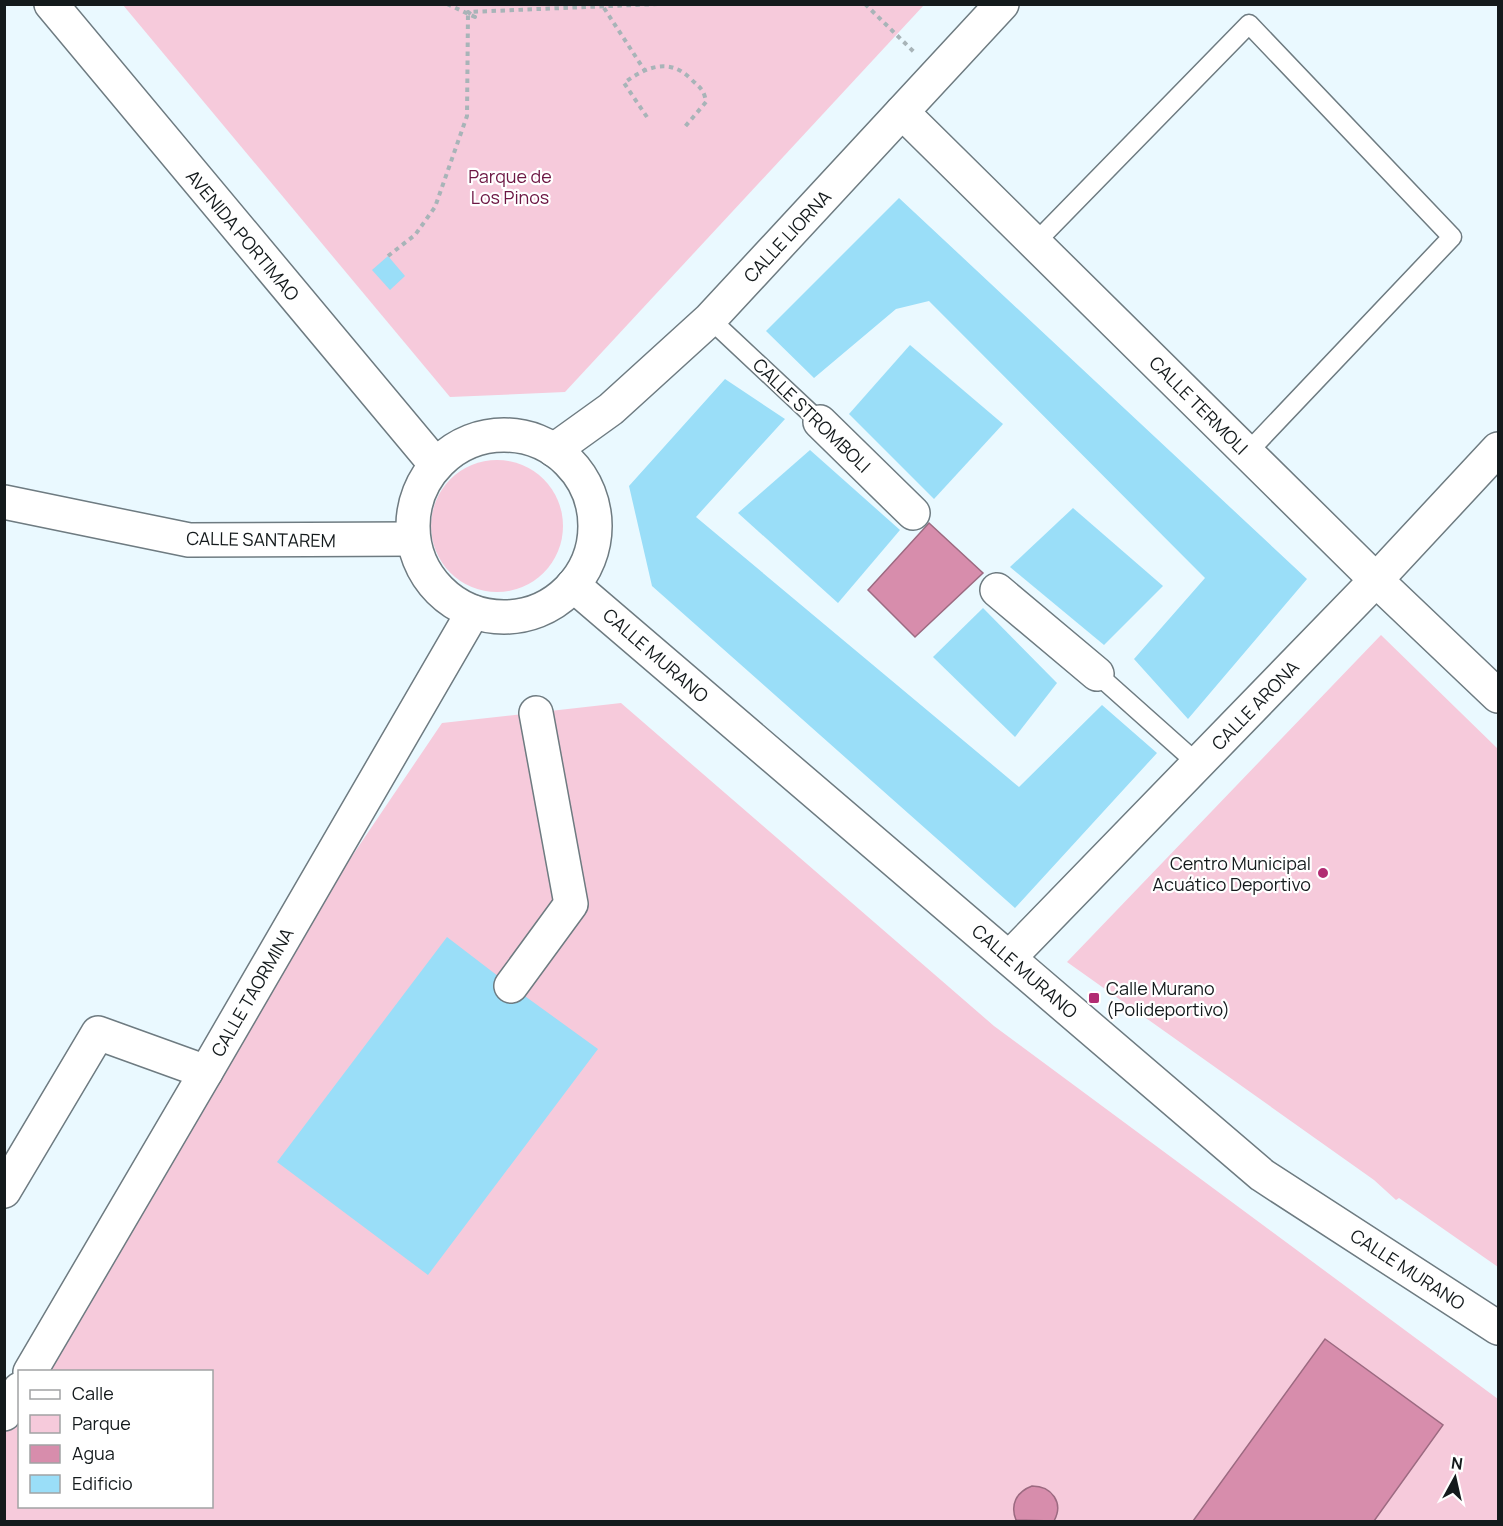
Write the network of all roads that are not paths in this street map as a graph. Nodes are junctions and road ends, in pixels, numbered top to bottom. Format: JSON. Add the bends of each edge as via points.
{"nodes":[{"id":1,"x":51,"y":4,"type":"edge"},
{"id":2,"x":1002,"y":4,"type":"edge"},
{"id":3,"x":902,"y":112,"type":"junction"},
{"id":4,"x":1035,"y":243,"type":"junction"},
{"id":5,"x":710,"y":319,"type":"junction"},
{"id":6,"x":820,"y":422,"type":"joint"},
{"id":7,"x":1498,"y":448,"type":"edge"},
{"id":8,"x":554,"y":450,"type":"junction"},
{"id":9,"x":1247,"y":453,"type":"junction"},
{"id":10,"x":436,"y":465,"type":"junction"},
{"id":11,"x":4,"y":502,"type":"edge"},
{"id":12,"x":913,"y":513,"type":"dead end"},
{"id":13,"x":413,"y":539,"type":"junction"},
{"id":14,"x":1376,"y":580,"type":"junction"},
{"id":15,"x":573,"y":585,"type":"junction"},
{"id":16,"x":997,"y":590,"type":"dead end"},
{"id":17,"x":473,"y":612,"type":"junction"},
{"id":18,"x":1097,"y":674,"type":"joint"},
{"id":19,"x":1497,"y":692,"type":"edge"},
{"id":20,"x":536,"y":713,"type":"dead end"},
{"id":21,"x":1198,"y":764,"type":"junction"},
{"id":22,"x":1009,"y":958,"type":"junction"},
{"id":23,"x":511,"y":986,"type":"dead end"},
{"id":24,"x":206,"y":1072,"type":"junction"},
{"id":25,"x":4,"y":1191,"type":"edge"},
{"id":26,"x":1498,"y":1328,"type":"edge"},
{"id":27,"x":31,"y":1370,"type":"edge"},
{"id":28,"x":18,"y":1392,"type":"edge"},
{"id":29,"x":4,"y":1414,"type":"edge"}],
"edges":[{"from":1,"to":10,"type":"street","name":"AVENIDA PORTIMAO"},
{"from":2,"to":3,"type":"street","name":"CALLE LIORNA"},
{"from":3,"to":4,"type":"street","name":"CALLE TERMOLI"},
{"from":3,"to":5,"type":"street","name":"CALLE LIORNA"},
{"from":4,"to":9,"type":"street","name":"CALLE TERMOLI"},
{"from":4,"to":9,"type":"lane","via":[[1249,24],[1452,237]]},
{"from":5,"to":6,"type":"lane","name":"CALLE STROMBOLI"},
{"from":5,"to":8,"type":"street","name":"CALLE LIORNA","via":[[611,409]]},
{"from":6,"to":12,"type":"street","name":"CALLE STROMBOLI"},
{"from":7,"to":14,"type":"street","name":"CALLE ARONA"},
{"from":8,"to":10,"type":"street","via":[[531,439],[505,435],[479,438],[455,449]]},
{"from":8,"to":15,"type":"street","via":[[577,471],[591,498],[595,529],[589,559]]},
{"from":9,"to":14,"type":"street","name":"CALLE TERMOLI"},
{"from":10,"to":13,"type":"street","via":[[421,488],[413,512]]},
{"from":11,"to":13,"type":"street","name":"CALLE SANTAREM","via":[[189,540]]},
{"from":13,"to":17,"type":"street","via":[[420,563],[433,584]]},
{"from":14,"to":19,"type":"street","name":"CALLE TERMOLI"},
{"from":14,"to":21,"type":"street","name":"CALLE ARONA"},
{"from":15,"to":17,"type":"street","via":[[553,603],[528,614],[500,617]]},
{"from":15,"to":22,"type":"street","name":"CALLE MURANO"},
{"from":16,"to":18,"type":"street"},
{"from":17,"to":24,"type":"street","name":"CALLE TAORMINA"},
{"from":18,"to":21,"type":"lane"},
{"from":20,"to":23,"type":"street","via":[[571,904]]},
{"from":21,"to":22,"type":"street","name":"CALLE ARONA"},
{"from":22,"to":26,"type":"street","name":"CALLE MURANO","via":[[1262,1175]]},
{"from":24,"to":25,"type":"street","via":[[98,1033]]},
{"from":24,"to":27,"type":"street","name":"CALLE TAORMINA"},
{"from":28,"to":29,"type":"street"}]}
